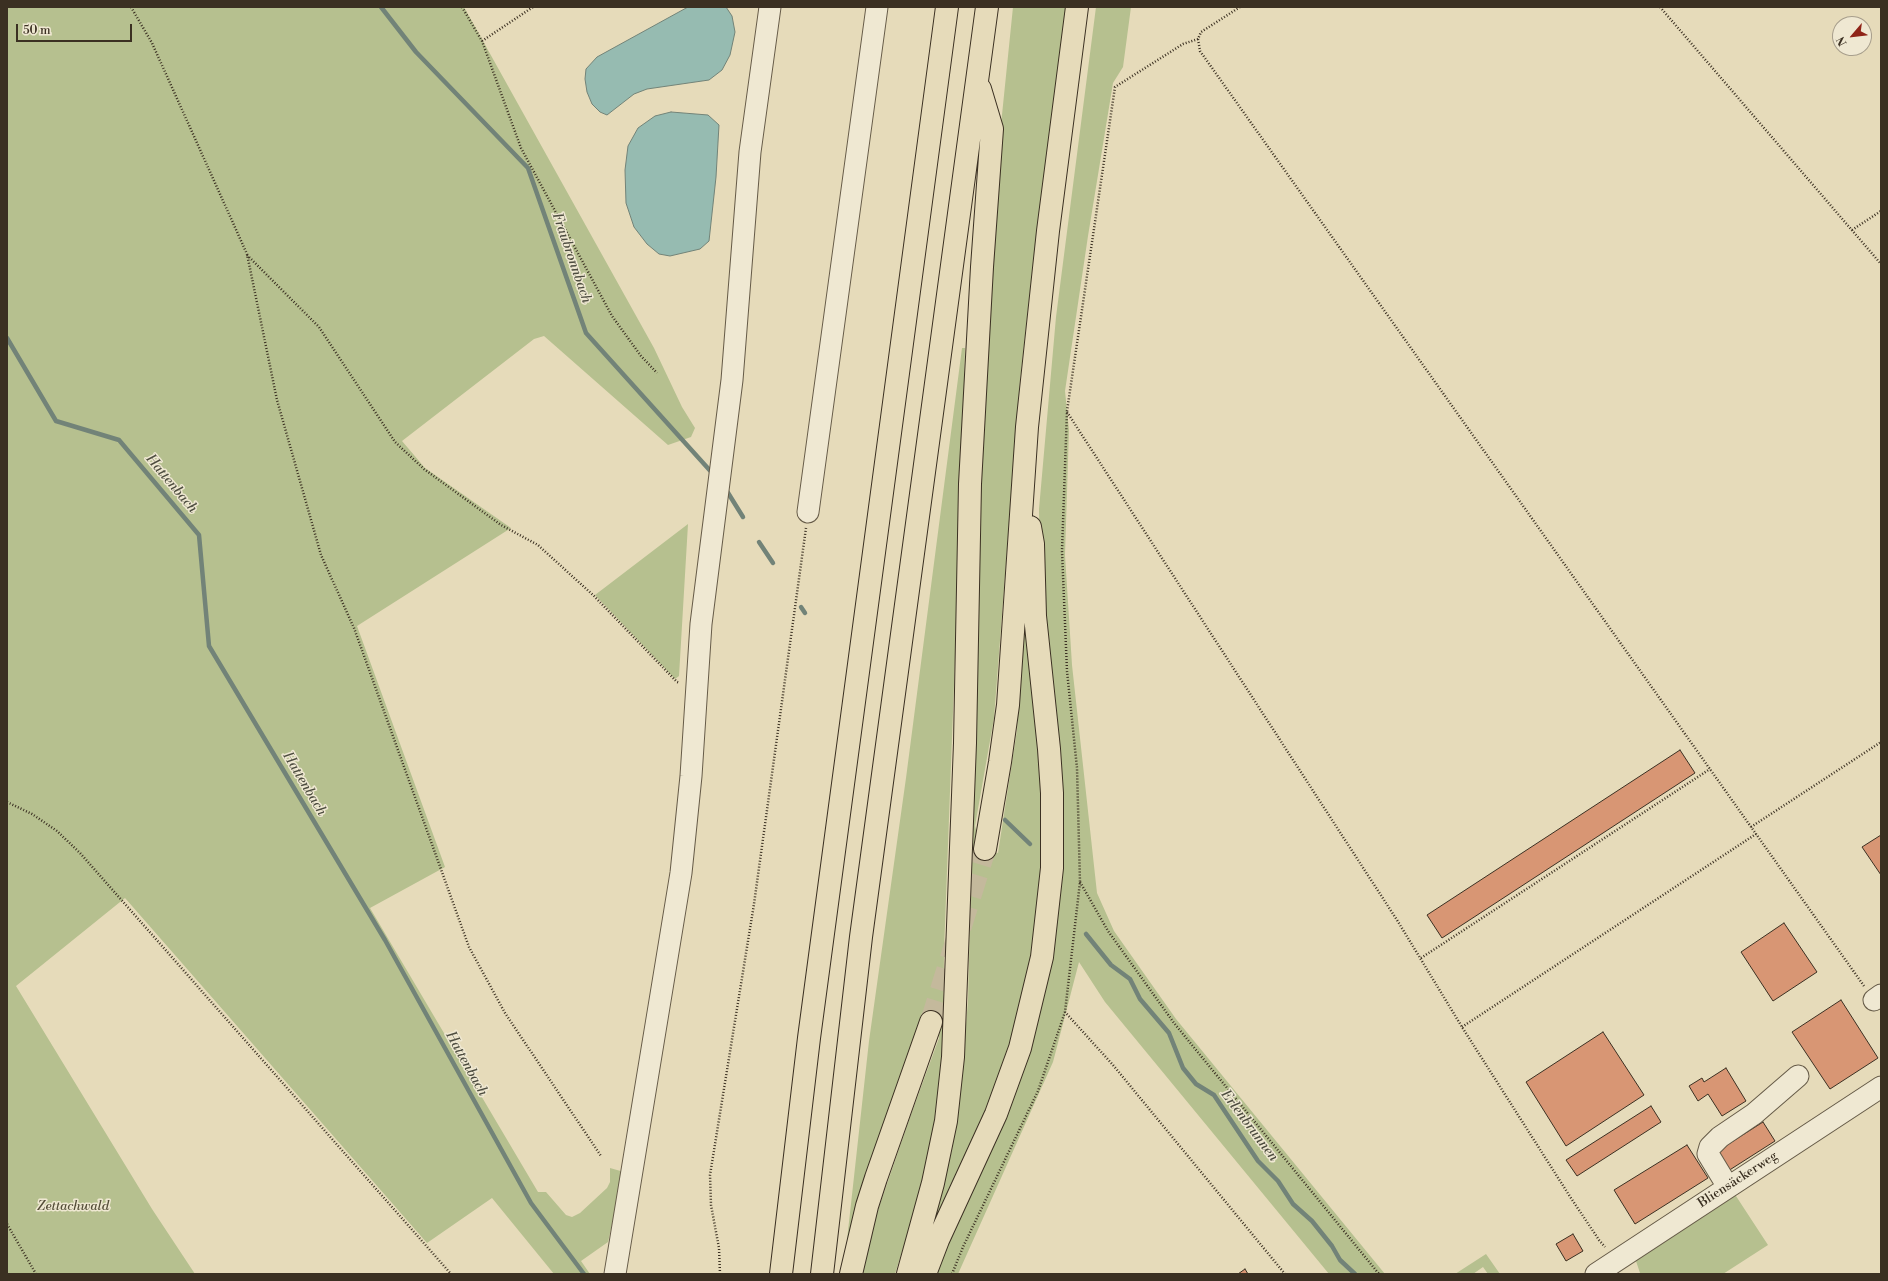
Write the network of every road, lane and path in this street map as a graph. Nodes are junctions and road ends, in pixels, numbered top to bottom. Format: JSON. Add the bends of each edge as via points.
{"nodes":[{"id":1,"x":131,"y":7,"type":"edge"},
{"id":2,"x":462,"y":7,"type":"edge"},
{"id":3,"x":533,"y":7,"type":"edge"},
{"id":4,"x":770,"y":7,"type":"edge"},
{"id":5,"x":877,"y":7,"type":"edge"},
{"id":6,"x":947,"y":7,"type":"edge"},
{"id":7,"x":987,"y":7,"type":"edge"},
{"id":8,"x":1077,"y":7,"type":"edge"},
{"id":9,"x":1240,"y":7,"type":"edge"},
{"id":10,"x":1660,"y":7,"type":"edge"},
{"id":11,"x":1198,"y":39,"type":"junction"},
{"id":12,"x":482,"y":41,"type":"junction"},
{"id":13,"x":978,"y":82,"type":"junction"},
{"id":14,"x":1881,"y":211,"type":"edge"},
{"id":15,"x":1852,"y":230,"type":"junction"},
{"id":16,"x":247,"y":254,"type":"junction"},
{"id":17,"x":1881,"y":264,"type":"edge"},
{"id":18,"x":657,"y":373,"type":"dead end"},
{"id":19,"x":1067,"y":412,"type":"junction"},
{"id":20,"x":1022,"y":490,"type":"junction"},
{"id":21,"x":808,"y":512,"type":"joint"},
{"id":22,"x":677,"y":682,"type":"dead end"},
{"id":23,"x":1881,"y":742,"type":"edge"},
{"id":24,"x":1710,"y":769,"type":"junction"},
{"id":25,"x":7,"y":802,"type":"edge"},
{"id":26,"x":1751,"y":827,"type":"junction"},
{"id":27,"x":1756,"y":834,"type":"junction"},
{"id":28,"x":985,"y":849,"type":"tunnel mouth"},
{"id":29,"x":1080,"y":882,"type":"junction"},
{"id":30,"x":1420,"y":958,"type":"junction"},
{"id":31,"x":1877,"y":997,"type":"edge"},
{"id":32,"x":1066,"y":1012,"type":"junction"},
{"id":33,"x":931,"y":1022,"type":"tunnel mouth"},
{"id":34,"x":1462,"y":1027,"type":"junction"},
{"id":35,"x":1798,"y":1076,"type":"dead end"},
{"id":36,"x":1881,"y":1087,"type":"edge"},
{"id":37,"x":600,"y":1156,"type":"dead end"},
{"id":38,"x":1728,"y":1187,"type":"junction"},
{"id":39,"x":7,"y":1224,"type":"edge"},
{"id":40,"x":1618,"y":1260,"type":"junction"},
{"id":41,"x":615,"y":1273,"type":"edge"},
{"id":42,"x":36,"y":1274,"type":"edge"},
{"id":43,"x":451,"y":1274,"type":"edge"},
{"id":44,"x":720,"y":1274,"type":"edge"},
{"id":45,"x":781,"y":1274,"type":"edge"},
{"id":46,"x":822,"y":1274,"type":"edge"},
{"id":47,"x":850,"y":1274,"type":"edge"},
{"id":48,"x":908,"y":1274,"type":"edge"},
{"id":49,"x":925,"y":1274,"type":"edge"},
{"id":50,"x":952,"y":1274,"type":"edge"},
{"id":51,"x":1285,"y":1274,"type":"edge"},
{"id":52,"x":1378,"y":1274,"type":"edge"},
{"id":53,"x":1596,"y":1274,"type":"edge"}],
"edges":[{"from":1,"to":16,"type":"path","via":[[152,43]]},
{"from":2,"to":12,"type":"path"},
{"from":3,"to":12,"type":"path"},
{"from":4,"to":41,"type":"street","via":[[750,152],[738,317],[701,624],[691,776],[681,873]]},
{"from":5,"to":21,"type":"street"},
{"from":6,"to":45,"type":"highway","via":[[810,1030]]},
{"from":7,"to":13,"type":"highway"},
{"from":8,"to":20,"type":"highway","via":[[1048,231]]},
{"from":9,"to":11,"type":"path","via":[[1201,32]]},
{"from":10,"to":15,"type":"path"},
{"from":11,"to":19,"type":"path","via":[[1183,44],[1115,87]]},
{"from":11,"to":24,"type":"path","via":[[1200,51]]},
{"from":12,"to":18,"type":"path","via":[[521,148],[612,316],[641,356]]},
{"from":13,"to":46,"type":"highway","via":[[861,937]]},
{"from":13,"to":48,"type":"highway","via":[[992,129],[970,484],[965,743],[953,1057],[946,1121],[933,1183]]},
{"from":14,"to":15,"type":"path"},
{"from":15,"to":17,"type":"path"},
{"from":16,"to":22,"type":"path","via":[[319,327],[395,442],[424,469],[501,524],[538,545],[594,596]]},
{"from":16,"to":37,"type":"path","via":[[277,400],[321,555],[354,628],[459,922],[469,947],[505,1013]]},
{"from":19,"to":29,"type":"path","via":[[1062,551],[1067,671],[1078,768]]},
{"from":19,"to":30,"type":"path"},
{"from":20,"to":28,"type":"highway","via":[[1008,705]]},
{"from":20,"to":49,"type":"highway","via":[[1033,544],[1035,616],[1052,793],[1052,868],[1046,930],[1037,981],[1020,1048],[996,1114]]},
{"from":21,"to":44,"type":"path","via":[[754,904],[710,1175],[711,1205],[719,1248]]},
{"from":23,"to":26,"type":"path"},
{"from":24,"to":26,"type":"path"},
{"from":24,"to":30,"type":"path"},
{"from":25,"to":43,"type":"path","via":[[32,814],[57,831],[80,853]]},
{"from":26,"to":27,"type":"path"},
{"from":27,"to":31,"type":"path"},
{"from":27,"to":34,"type":"path"},
{"from":29,"to":32,"type":"path"},
{"from":29,"to":52,"type":"path","via":[[1108,931],[1174,1023]]},
{"from":30,"to":34,"type":"path"},
{"from":32,"to":50,"type":"path","via":[[1038,1091]]},
{"from":32,"to":51,"type":"path","via":[[1113,1065]]},
{"from":33,"to":47,"type":"highway","via":[[872,1192]]},
{"from":34,"to":40,"type":"path","via":[[1599,1240]]},
{"from":35,"to":38,"type":"street","via":[[1710,1147],[1708,1154]]},
{"from":36,"to":38,"type":"street","name":"Bliensäckerweg"},
{"from":38,"to":40,"type":"street","name":"Bliensäckerweg"},
{"from":39,"to":42,"type":"path"},
{"from":40,"to":53,"type":"street","name":"Bliensäckerweg"}]}
